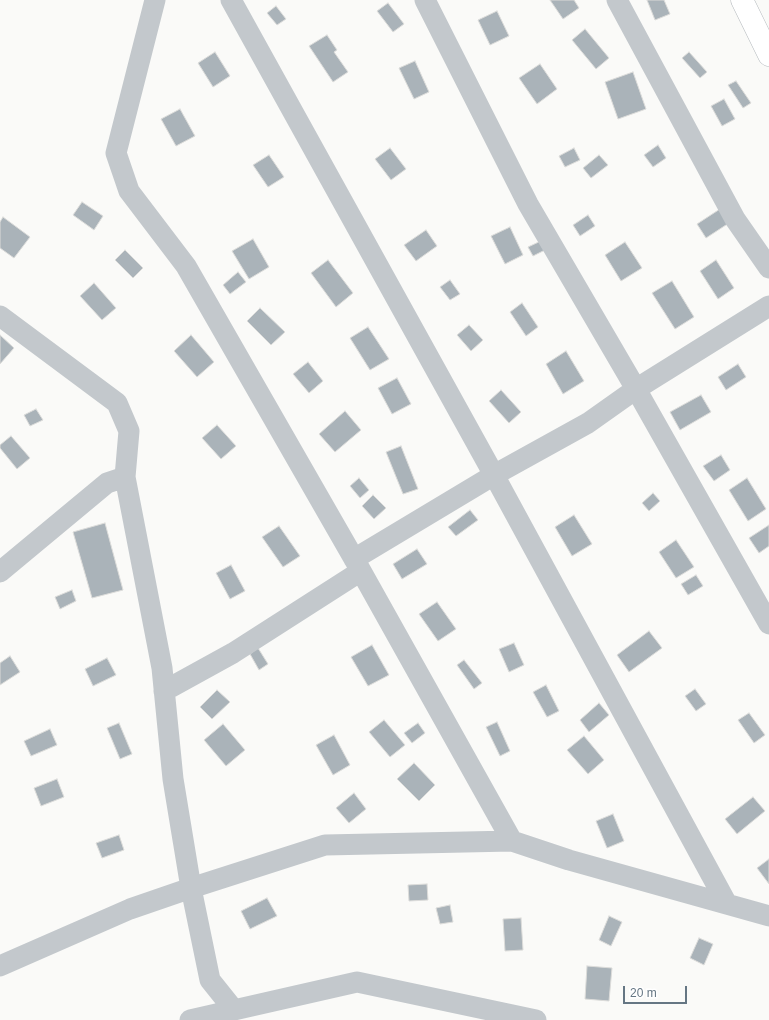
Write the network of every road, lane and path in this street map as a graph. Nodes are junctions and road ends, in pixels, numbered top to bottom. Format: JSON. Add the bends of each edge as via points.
{"nodes":[{"id":1,"x":155,"y":0,"type":"edge"},
{"id":2,"x":425,"y":0,"type":"edge"},
{"id":3,"x":616,"y":0,"type":"edge"},
{"id":4,"x":742,"y":0,"type":"edge"},
{"id":5,"x":237,"y":2,"type":"edge"},
{"id":6,"x":769,"y":55,"type":"edge"},
{"id":7,"x":769,"y":268,"type":"edge"},
{"id":8,"x":769,"y":306,"type":"edge"},
{"id":9,"x":0,"y":316,"type":"edge"},
{"id":10,"x":636,"y":389,"type":"junction"},
{"id":11,"x":494,"y":475,"type":"junction"},
{"id":12,"x":125,"y":477,"type":"junction"},
{"id":13,"x":357,"y":565,"type":"junction"},
{"id":14,"x":1,"y":567,"type":"edge"},
{"id":15,"x":769,"y":624,"type":"edge"},
{"id":16,"x":164,"y":691,"type":"junction"},
{"id":17,"x":512,"y":841,"type":"junction"},
{"id":18,"x":192,"y":888,"type":"junction"},
{"id":19,"x":727,"y":904,"type":"junction"},
{"id":20,"x":769,"y":916,"type":"edge"},
{"id":21,"x":0,"y":966,"type":"edge"},
{"id":22,"x":234,"y":1010,"type":"junction"},
{"id":23,"x":190,"y":1020,"type":"edge"},
{"id":24,"x":536,"y":1020,"type":"edge"}],
"edges":[{"from":1,"to":13,"type":"street","via":[[116,153],[129,191],[186,266]]},
{"from":2,"to":10,"type":"street","via":[[528,204]]},
{"from":3,"to":7,"type":"street","via":[[735,219]]},
{"from":4,"to":6,"type":"highway"},
{"from":5,"to":11,"type":"street"},
{"from":8,"to":10,"type":"street"},
{"from":9,"to":12,"type":"street","via":[[117,403],[129,431]]},
{"from":10,"to":11,"type":"street","via":[[588,423]]},
{"from":10,"to":15,"type":"street"},
{"from":11,"to":13,"type":"street"},
{"from":11,"to":19,"type":"street"},
{"from":12,"to":14,"type":"street","via":[[107,483]]},
{"from":12,"to":16,"type":"street","via":[[162,668]]},
{"from":13,"to":16,"type":"street","via":[[233,653]]},
{"from":13,"to":17,"type":"street"},
{"from":16,"to":18,"type":"street","via":[[173,779]]},
{"from":17,"to":18,"type":"street","via":[[325,844]]},
{"from":17,"to":19,"type":"street","via":[[569,860]]},
{"from":18,"to":21,"type":"street","via":[[130,909]]},
{"from":18,"to":22,"type":"street","via":[[210,980]]},
{"from":19,"to":20,"type":"street"},
{"from":22,"to":23,"type":"street"},
{"from":22,"to":24,"type":"street","via":[[357,982]]}]}
